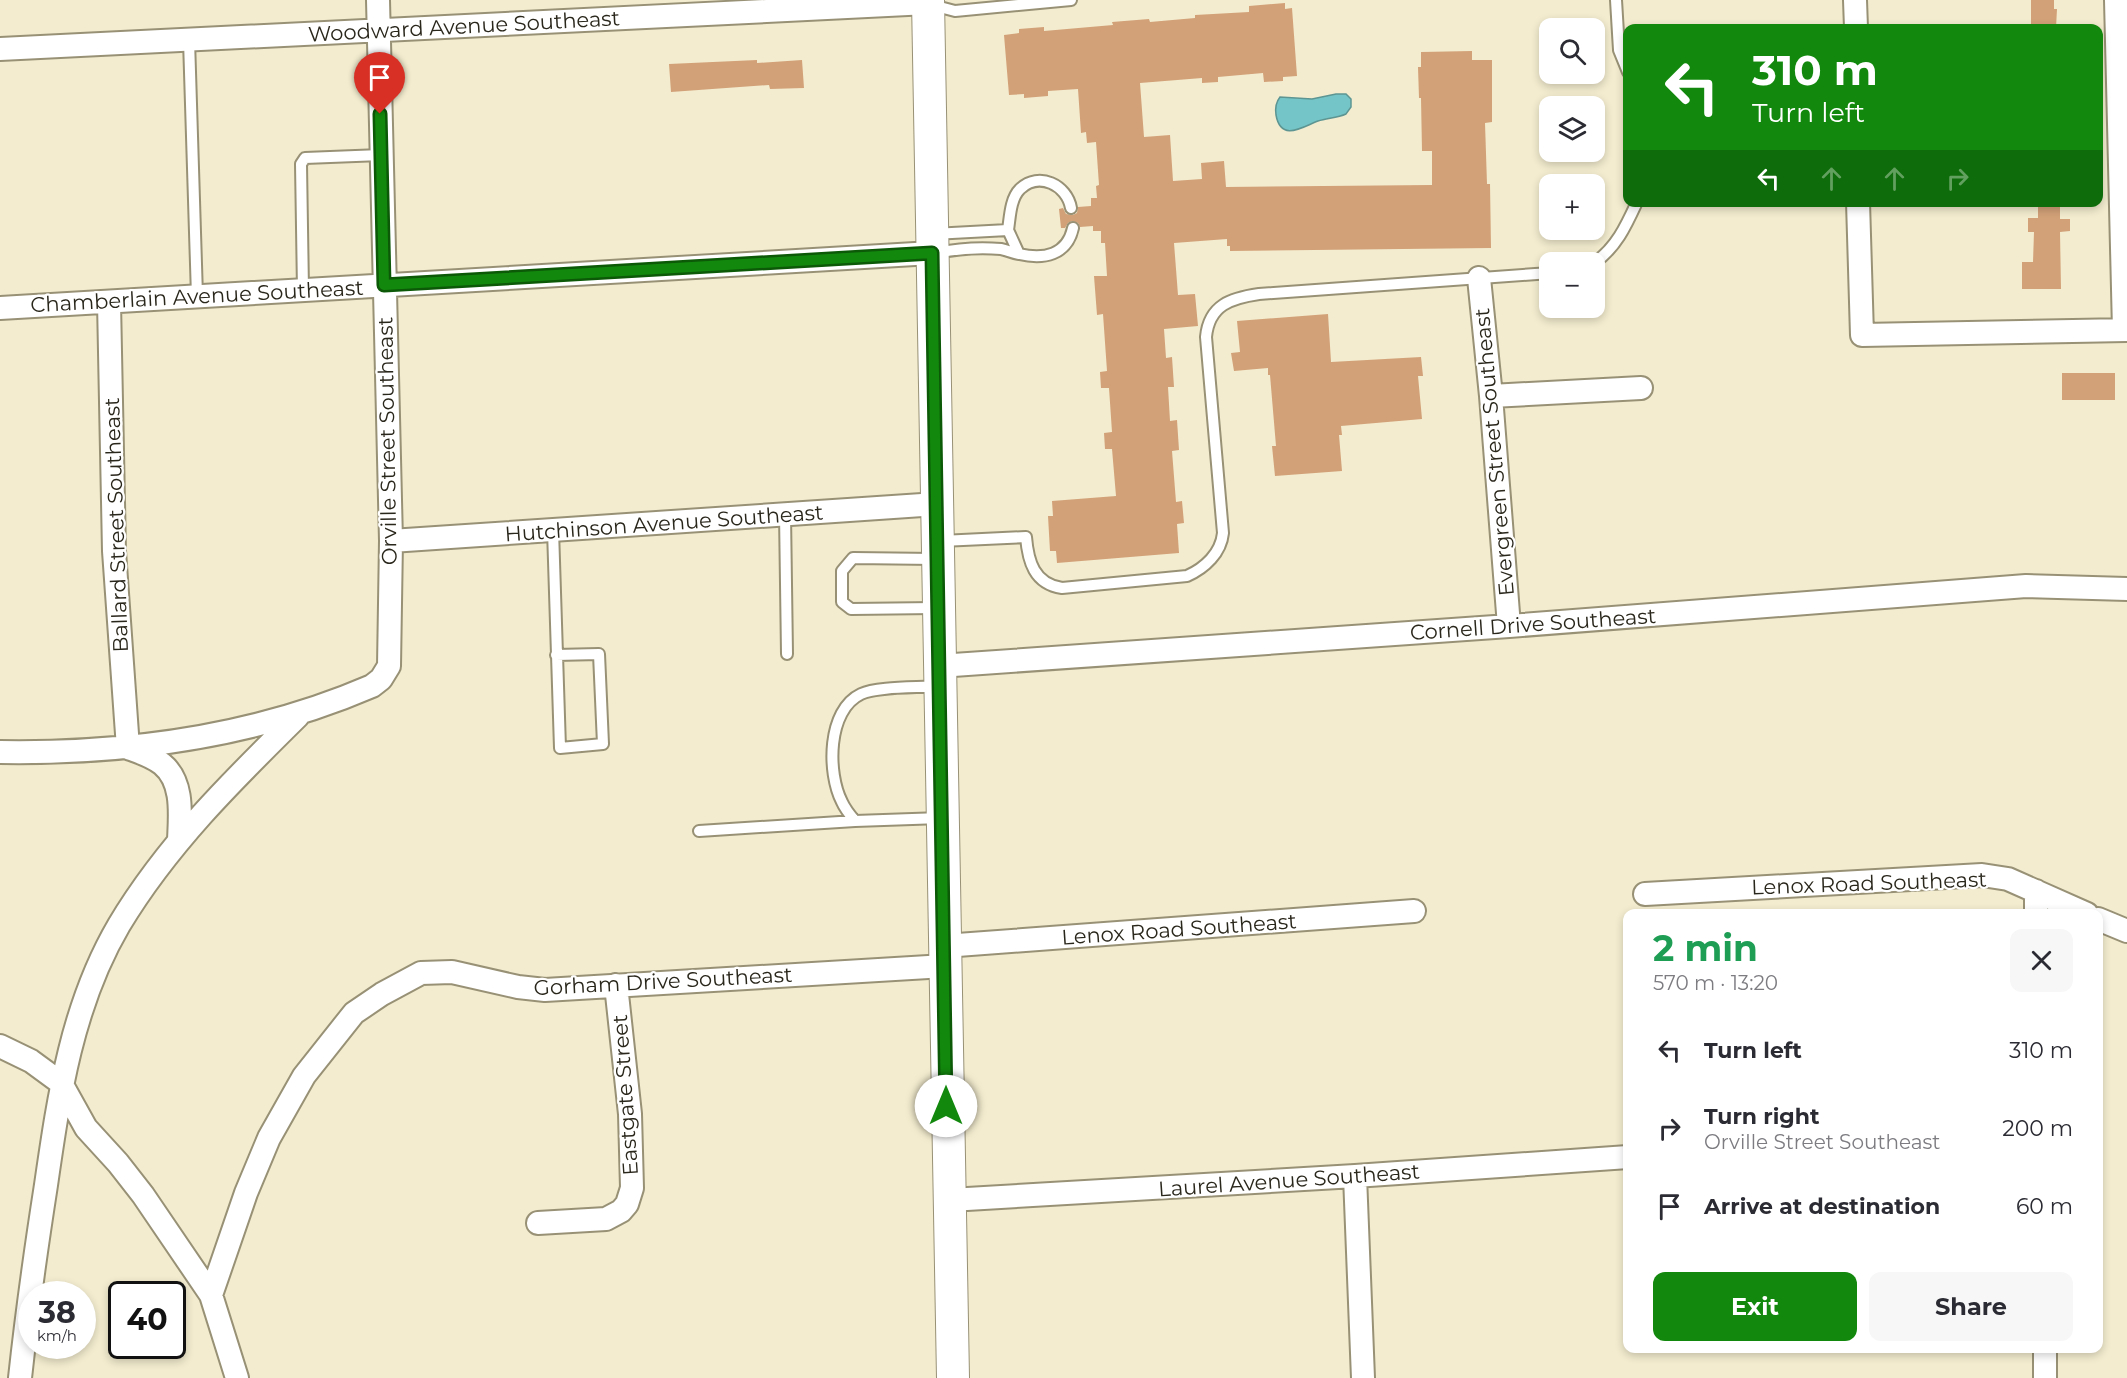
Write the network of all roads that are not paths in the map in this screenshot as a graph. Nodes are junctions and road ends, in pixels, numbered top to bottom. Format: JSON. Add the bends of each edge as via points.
{"nodes":[{"id":1,"x":378,"y":0,"type":"edge"},
{"id":2,"x":1071,"y":0,"type":"edge"},
{"id":3,"x":1617,"y":0,"type":"edge"},
{"id":4,"x":1855,"y":0,"type":"edge"},
{"id":5,"x":2116,"y":0,"type":"edge"},
{"id":6,"x":928,"y":2,"type":"edge"},
{"id":7,"x":1856,"y":24,"type":"edge"},
{"id":8,"x":379,"y":30,"type":"junction"},
{"id":9,"x":189,"y":40,"type":"junction"},
{"id":10,"x":0,"y":49,"type":"edge"},
{"id":11,"x":1623,"y":60,"type":"edge"},
{"id":12,"x":381,"y":155,"type":"junction"},
{"id":13,"x":1635,"y":207,"type":"edge"},
{"id":14,"x":1858,"y":207,"type":"edge"},
{"id":15,"x":1071,"y":208,"type":"dead end"},
{"id":16,"x":1073,"y":228,"type":"dead end"},
{"id":17,"x":1008,"y":230,"type":"junction"},
{"id":18,"x":932,"y":243,"type":"junction"},
{"id":19,"x":1020,"y":254,"type":"junction"},
{"id":20,"x":1605,"y":254,"type":"edge"},
{"id":21,"x":1539,"y":274,"type":"edge"},
{"id":22,"x":1479,"y":278,"type":"junction"},
{"id":23,"x":384,"y":285,"type":"junction"},
{"id":24,"x":303,"y":290,"type":"junction"},
{"id":25,"x":197,"y":296,"type":"junction"},
{"id":26,"x":109,"y":302,"type":"junction"},
{"id":27,"x":0,"y":308,"type":"edge"},
{"id":28,"x":2125,"y":330,"type":"edge"},
{"id":29,"x":1641,"y":388,"type":"dead end"},
{"id":30,"x":1491,"y":396,"type":"junction"},
{"id":31,"x":937,"y":504,"type":"junction"},
{"id":32,"x":785,"y":514,"type":"junction"},
{"id":33,"x":553,"y":530,"type":"junction"},
{"id":34,"x":391,"y":541,"type":"junction"},
{"id":35,"x":938,"y":550,"type":"junction"},
{"id":36,"x":2127,"y":589,"type":"edge"},
{"id":37,"x":939,"y":608,"type":"junction"},
{"id":38,"x":1509,"y":626,"type":"junction"},
{"id":39,"x":787,"y":654,"type":"dead end"},
{"id":40,"x":556,"y":655,"type":"junction"},
{"id":41,"x":939,"y":676,"type":"junction"},
{"id":42,"x":299,"y":715,"type":"junction"},
{"id":43,"x":128,"y":748,"type":"junction"},
{"id":44,"x":0,"y":752,"type":"edge"},
{"id":45,"x":942,"y":818,"type":"junction"},
{"id":46,"x":855,"y":822,"type":"junction"},
{"id":47,"x":699,"y":831,"type":"dead end"},
{"id":48,"x":179,"y":840,"type":"junction"},
{"id":49,"x":1645,"y":894,"type":"dead end"},
{"id":50,"x":2036,"y":902,"type":"edge"},
{"id":51,"x":2066,"y":909,"type":"edge"},
{"id":52,"x":1414,"y":912,"type":"dead end"},
{"id":53,"x":2103,"y":921,"type":"edge"},
{"id":54,"x":2127,"y":931,"type":"edge"},
{"id":55,"x":945,"y":956,"type":"junction"},
{"id":56,"x":616,"y":986,"type":"junction"},
{"id":57,"x":0,"y":1046,"type":"edge"},
{"id":58,"x":61,"y":1083,"type":"junction"},
{"id":59,"x":1623,"y":1157,"type":"edge"},
{"id":60,"x":1355,"y":1176,"type":"junction"},
{"id":61,"x":950,"y":1200,"type":"junction"},
{"id":62,"x":538,"y":1223,"type":"dead end"},
{"id":63,"x":211,"y":1295,"type":"junction"},
{"id":64,"x":2045,"y":1353,"type":"edge"},
{"id":65,"x":20,"y":1378,"type":"edge"},
{"id":66,"x":237,"y":1378,"type":"edge"},
{"id":67,"x":953,"y":1378,"type":"edge"},
{"id":68,"x":1363,"y":1378,"type":"edge"},
{"id":69,"x":2045,"y":1378,"type":"edge"}],
"edges":[{"from":1,"to":8,"type":"street","name":"Orville Street Southeast"},
{"from":2,"to":6,"type":"lane","via":[[955,11]]},
{"from":3,"to":11,"type":"lane","via":[[1619,50]]},
{"from":4,"to":7,"type":"street"},
{"from":5,"to":28,"type":"street"},
{"from":6,"to":8,"type":"street","name":"Woodward Avenue Southeast"},
{"from":6,"to":18,"type":"street"},
{"from":8,"to":9,"type":"street","name":"Woodward Avenue Southeast"},
{"from":8,"to":12,"type":"street","name":"Orville Street Southeast"},
{"from":9,"to":10,"type":"street","name":"Woodward Avenue Southeast"},
{"from":9,"to":25,"type":"lane"},
{"from":12,"to":23,"type":"street","name":"Orville Street Southeast"},
{"from":12,"to":24,"type":"lane","via":[[305,158],[301,164]]},
{"from":13,"to":20,"type":"lane","via":[[1620,237]]},
{"from":14,"to":28,"type":"street","via":[[1862,335]]},
{"from":15,"to":17,"type":"lane","via":[[1066,194],[1057,185],[1032,183],[1016,195]]},
{"from":16,"to":19,"type":"lane","via":[[1069,241],[1059,251]]},
{"from":17,"to":18,"type":"lane"},
{"from":17,"to":19,"type":"lane"},
{"from":18,"to":19,"type":"lane","via":[[960,250],[999,249]]},
{"from":18,"to":23,"type":"street","name":"Chamberlain Avenue Southeast"},
{"from":18,"to":31,"type":"street"},
{"from":21,"to":22,"type":"lane"},
{"from":22,"to":30,"type":"street","name":"Evergreen Street Southeast"},
{"from":22,"to":35,"type":"lane","via":[[1258,294],[1230,300],[1218,309],[1206,337],[1224,533],[1214,555],[1195,573],[1171,579],[1062,588],[1045,583],[1034,571],[1026,537]]},
{"from":23,"to":24,"type":"street","name":"Chamberlain Avenue Southeast"},
{"from":23,"to":34,"type":"street","name":"Orville Street Southeast"},
{"from":24,"to":25,"type":"street","name":"Chamberlain Avenue Southeast"},
{"from":25,"to":26,"type":"street","name":"Chamberlain Avenue Southeast"},
{"from":26,"to":27,"type":"street","name":"Chamberlain Avenue Southeast"},
{"from":26,"to":43,"type":"street","name":"Ballard Street Southeast","via":[[114,551]]},
{"from":29,"to":30,"type":"street"},
{"from":30,"to":38,"type":"street","name":"Evergreen Street Southeast"},
{"from":31,"to":32,"type":"street","name":"Hutchinson Avenue Southeast"},
{"from":31,"to":35,"type":"street"},
{"from":32,"to":33,"type":"street","name":"Hutchinson Avenue Southeast"},
{"from":32,"to":39,"type":"lane"},
{"from":33,"to":34,"type":"street","name":"Hutchinson Avenue Southeast"},
{"from":33,"to":40,"type":"lane"},
{"from":34,"to":42,"type":"street","name":"Orville Street Southeast","via":[[389,666],[372,686]]},
{"from":35,"to":37,"type":"street"},
{"from":35,"to":37,"type":"lane","via":[[854,558],[842,571],[842,602],[851,609]]},
{"from":36,"to":38,"type":"street","name":"Cornell Drive Southeast","via":[[2026,586]]},
{"from":37,"to":41,"type":"street"},
{"from":38,"to":41,"type":"street","name":"Cornell Drive Southeast"},
{"from":40,"to":40,"type":"lane","via":[[560,748],[603,744],[599,654]]},
{"from":41,"to":45,"type":"street"},
{"from":41,"to":46,"type":"lane","via":[[863,693],[842,712],[834,731],[834,782]]},
{"from":42,"to":43,"type":"street"},
{"from":42,"to":48,"type":"street"},
{"from":43,"to":44,"type":"street"},
{"from":43,"to":48,"type":"street","via":[[152,758],[169,771],[181,813]]},
{"from":45,"to":46,"type":"lane"},
{"from":45,"to":55,"type":"street"},
{"from":46,"to":47,"type":"lane"},
{"from":48,"to":58,"type":"street","via":[[107,948],[86,996]]},
{"from":49,"to":50,"type":"street","name":"Lenox Road Southeast","via":[[1983,875],[2008,879]]},
{"from":50,"to":51,"type":"street","name":"Lenox Road Southeast"},
{"from":52,"to":55,"type":"street","name":"Lenox Road Southeast"},
{"from":53,"to":54,"type":"street"},
{"from":55,"to":56,"type":"street","name":"Gorham Drive Southeast"},
{"from":55,"to":61,"type":"street"},
{"from":56,"to":62,"type":"street","name":"Eastgate Street","via":[[630,1114],[632,1188],[627,1204],[606,1219]]},
{"from":56,"to":63,"type":"street","name":"Gorham Drive Southeast","via":[[545,990],[452,972],[421,973],[354,1013],[304,1076],[269,1138]]},
{"from":57,"to":58,"type":"street","via":[[31,1061]]},
{"from":58,"to":63,"type":"street","via":[[86,1128],[143,1196]]},
{"from":58,"to":65,"type":"street"},
{"from":59,"to":60,"type":"street","name":"Laurel Avenue Southeast"},
{"from":60,"to":61,"type":"street","name":"Laurel Avenue Southeast"},
{"from":60,"to":68,"type":"street"},
{"from":61,"to":67,"type":"street"},
{"from":63,"to":66,"type":"street"},
{"from":64,"to":69,"type":"street"}]}
